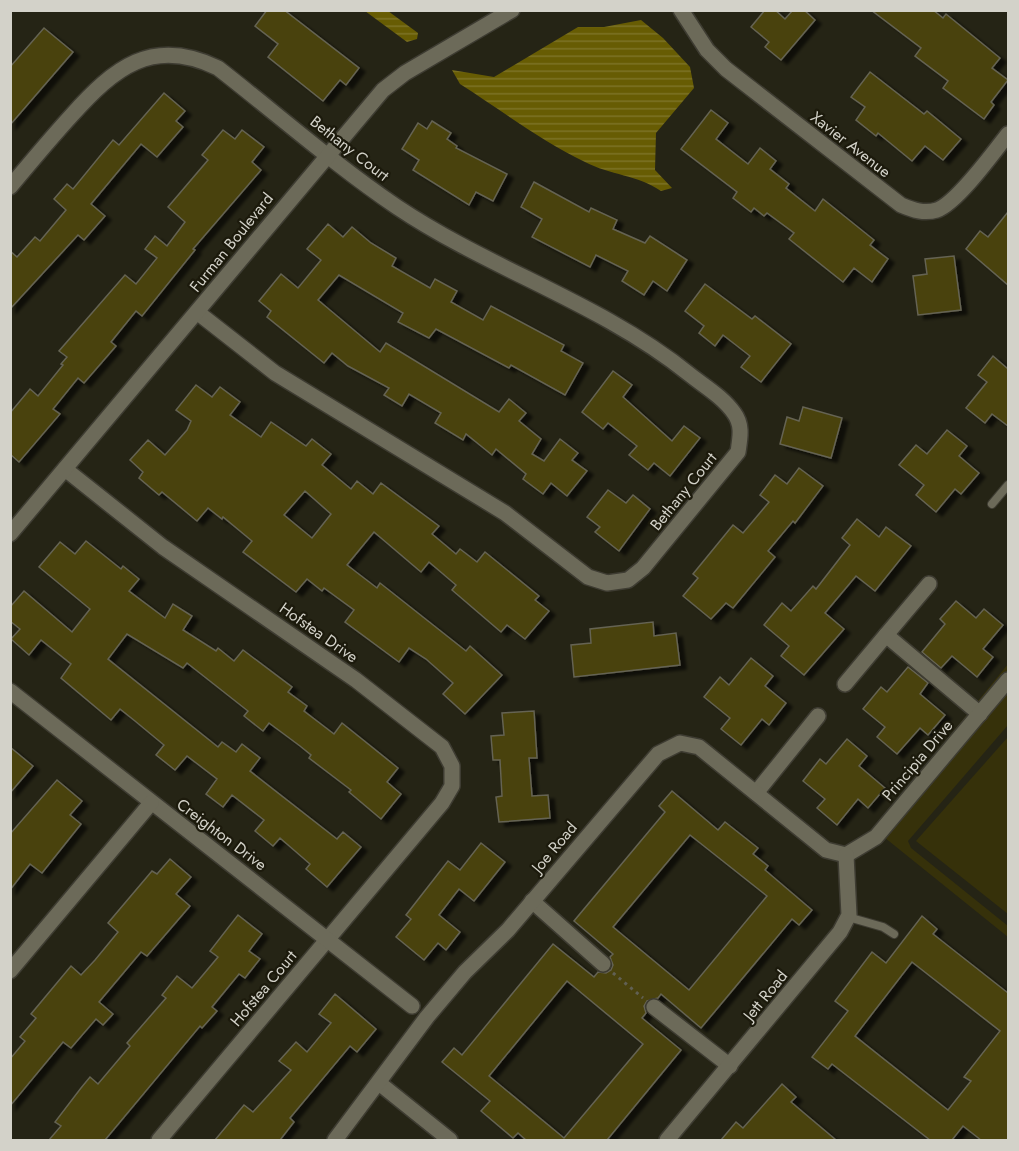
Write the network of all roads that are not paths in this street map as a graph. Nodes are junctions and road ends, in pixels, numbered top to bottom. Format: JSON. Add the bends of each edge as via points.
{"nodes":[{"id":1,"x":512,"y":10,"type":"edge"},
{"id":2,"x":681,"y":10,"type":"edge"},
{"id":3,"x":1008,"y":134,"type":"edge"},
{"id":4,"x":327,"y":153,"type":"junction"},
{"id":5,"x":10,"y":187,"type":"edge"},
{"id":6,"x":197,"y":312,"type":"junction"},
{"id":7,"x":65,"y":469,"type":"junction"},
{"id":8,"x":1008,"y":485,"type":"edge"},
{"id":9,"x":993,"y":504,"type":"dead end"},
{"id":10,"x":10,"y":534,"type":"edge"},
{"id":11,"x":929,"y":584,"type":"dead end"},
{"id":12,"x":886,"y":635,"type":"junction"},
{"id":13,"x":1008,"y":680,"type":"edge"},
{"id":14,"x":845,"y":684,"type":"dead end"},
{"id":15,"x":10,"y":691,"type":"edge"},
{"id":16,"x":980,"y":714,"type":"junction"},
{"id":17,"x":818,"y":716,"type":"dead end"},
{"id":18,"x":756,"y":793,"type":"junction"},
{"id":19,"x":152,"y":803,"type":"junction"},
{"id":20,"x":846,"y":855,"type":"junction"},
{"id":21,"x":395,"y":859,"type":"joint"},
{"id":22,"x":532,"y":901,"type":"junction"},
{"id":23,"x":848,"y":917,"type":"junction"},
{"id":24,"x":894,"y":934,"type":"dead end"},
{"id":25,"x":328,"y":939,"type":"junction"},
{"id":26,"x":603,"y":964,"type":"road end"},
{"id":27,"x":10,"y":971,"type":"edge"},
{"id":28,"x":412,"y":1006,"type":"dead end"},
{"id":29,"x":654,"y":1007,"type":"road end"},
{"id":30,"x":730,"y":1066,"type":"junction"},
{"id":31,"x":380,"y":1083,"type":"junction"},
{"id":32,"x":159,"y":1140,"type":"edge"},
{"id":33,"x":335,"y":1140,"type":"edge"},
{"id":34,"x":450,"y":1140,"type":"edge"},
{"id":35,"x":667,"y":1140,"type":"edge"}],
"edges":[{"from":1,"to":4,"type":"street","name":"Furman Boulevard","via":[[383,90]]},
{"from":2,"to":3,"type":"street","name":"Xavier Avenue","via":[[701,42],[726,69],[901,206],[919,212],[938,210],[954,198]]},
{"from":4,"to":5,"type":"street","name":"Bethany Court","via":[[218,68],[187,56],[157,55],[118,70],[85,100]]},
{"from":4,"to":6,"type":"street","name":"Furman Boulevard"},
{"from":4,"to":6,"type":"street","name":"Bethany Court","via":[[432,229],[594,311],[678,365],[735,414],[742,432],[738,452],[725,470],[643,568],[628,580],[607,583],[588,577],[471,491],[275,374]]},
{"from":6,"to":7,"type":"street","name":"Furman Boulevard"},
{"from":7,"to":10,"type":"street","name":"Furman Boulevard"},
{"from":7,"to":21,"type":"street","name":"Hofstea Drive","via":[[164,547],[356,680],[442,747],[452,766],[452,786]]},
{"from":8,"to":9,"type":"lane"},
{"from":11,"to":12,"type":"street"},
{"from":12,"to":14,"type":"street"},
{"from":12,"to":16,"type":"street"},
{"from":13,"to":16,"type":"street","name":"Principia Drive"},
{"from":15,"to":19,"type":"street","name":"Creighton Drive"},
{"from":16,"to":20,"type":"street","name":"Principia Drive","via":[[876,837]]},
{"from":17,"to":18,"type":"street"},
{"from":18,"to":20,"type":"street","name":"Joe Road","via":[[826,850]]},
{"from":18,"to":22,"type":"street","name":"Joe Road","via":[[699,747],[680,742],[658,754]]},
{"from":19,"to":25,"type":"street","name":"Creighton Drive"},
{"from":19,"to":27,"type":"street"},
{"from":20,"to":23,"type":"street"},
{"from":21,"to":25,"type":"street","name":"Hofstea Court"},
{"from":22,"to":26,"type":"street"},
{"from":22,"to":31,"type":"street","name":"Joe Road","via":[[427,1017]]},
{"from":23,"to":24,"type":"lane"},
{"from":23,"to":30,"type":"street","name":"Jett Road","via":[[840,932]]},
{"from":25,"to":28,"type":"street","name":"Creighton Drive"},
{"from":25,"to":32,"type":"street","name":"Hofstea Court"},
{"from":29,"to":30,"type":"street"},
{"from":30,"to":35,"type":"street","name":"Jett Road"},
{"from":31,"to":33,"type":"street","name":"Joe Road"},
{"from":31,"to":34,"type":"street"}]}
